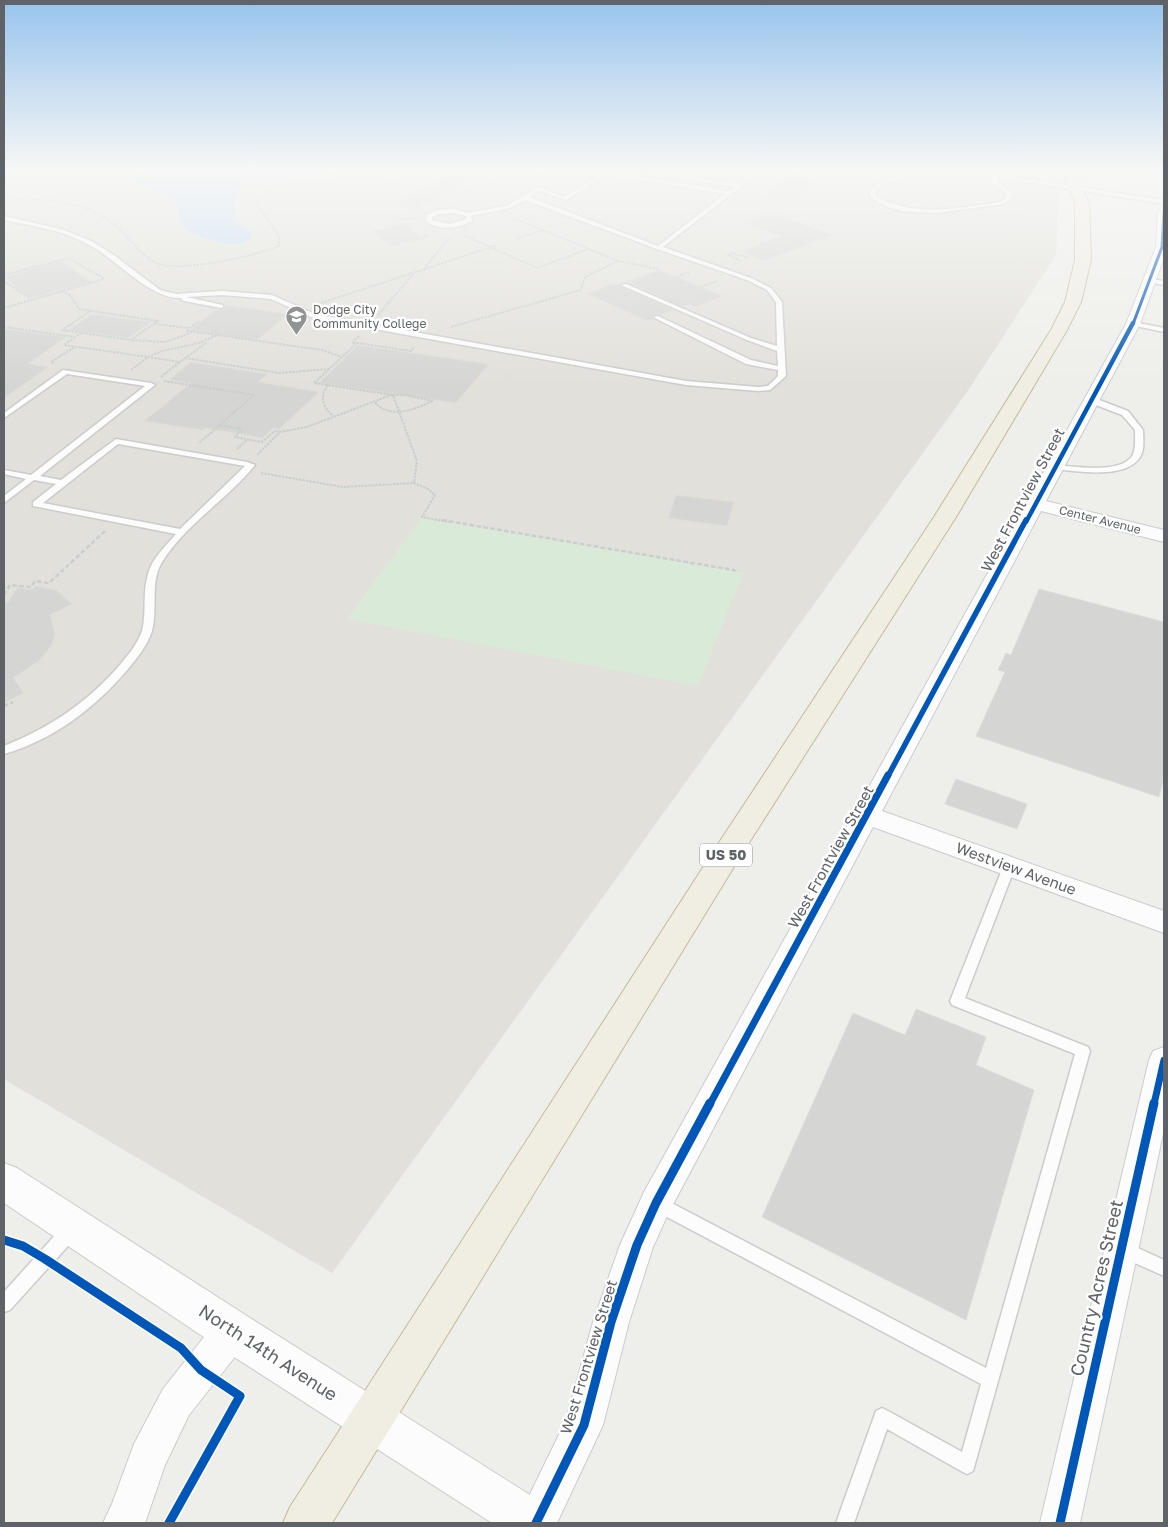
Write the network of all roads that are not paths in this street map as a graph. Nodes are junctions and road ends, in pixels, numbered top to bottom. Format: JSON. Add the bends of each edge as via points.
{"nodes":[{"id":1,"x":89,"y":242,"type":"edge"},
{"id":2,"x":644,"y":242,"type":"edge"},
{"id":3,"x":666,"y":242,"type":"edge"},
{"id":4,"x":1083,"y":242,"type":"edge"},
{"id":5,"x":1162,"y":242,"type":"edge"},
{"id":6,"x":659,"y":248,"type":"junction"},
{"id":7,"x":1157,"y":282,"type":"edge"},
{"id":8,"x":624,"y":285,"type":"dead end"},
{"id":9,"x":176,"y":296,"type":"junction"},
{"id":10,"x":221,"y":306,"type":"dead end"},
{"id":11,"x":656,"y":317,"type":"dead end"},
{"id":12,"x":1133,"y":324,"type":"junction"},
{"id":13,"x":1164,"y":330,"type":"edge"},
{"id":14,"x":781,"y":350,"type":"junction"},
{"id":15,"x":782,"y":369,"type":"junction"},
{"id":16,"x":1091,"y":400,"type":"junction"},
{"id":17,"x":4,"y":416,"type":"edge"},
{"id":18,"x":1054,"y":468,"type":"junction"},
{"id":19,"x":4,"y":472,"type":"edge"},
{"id":20,"x":32,"y":477,"type":"junction"},
{"id":21,"x":62,"y":483,"type":"junction"},
{"id":22,"x":4,"y":500,"type":"edge"},
{"id":23,"x":1035,"y":504,"type":"junction"},
{"id":24,"x":182,"y":532,"type":"junction"},
{"id":25,"x":1164,"y":536,"type":"edge"},
{"id":26,"x":4,"y":750,"type":"edge"},
{"id":27,"x":868,"y":816,"type":"junction"},
{"id":28,"x":1009,"y":867,"type":"junction"},
{"id":29,"x":1164,"y":922,"type":"edge"},
{"id":30,"x":1164,"y":1060,"type":"edge"},
{"id":31,"x":4,"y":1181,"type":"edge"},
{"id":32,"x":656,"y":1204,"type":"junction"},
{"id":33,"x":74,"y":1227,"type":"junction"},
{"id":34,"x":1121,"y":1248,"type":"junction"},
{"id":35,"x":1164,"y":1268,"type":"edge"},
{"id":36,"x":4,"y":1304,"type":"edge"},
{"id":37,"x":232,"y":1330,"type":"junction"},
{"id":38,"x":991,"y":1380,"type":"junction"},
{"id":39,"x":372,"y":1420,"type":"junction"},
{"id":40,"x":123,"y":1523,"type":"edge"},
{"id":41,"x":306,"y":1523,"type":"edge"},
{"id":42,"x":535,"y":1523,"type":"edge"},
{"id":43,"x":845,"y":1523,"type":"edge"},
{"id":44,"x":1060,"y":1523,"type":"edge"}],
"edges":[{"from":1,"to":9,"type":"lane","via":[[158,291]]},
{"from":2,"to":6,"type":"lane"},
{"from":3,"to":6,"type":"lane"},
{"from":4,"to":39,"type":"highway","number":"US 50","via":[[1083,260],[1073,302],[1059,330],[945,517],[730,849]]},
{"from":5,"to":7,"type":"street","name":"West Frontview Street"},
{"from":6,"to":14,"type":"lane","via":[[769,289],[780,302]]},
{"from":7,"to":12,"type":"street","name":"West Frontview Street"},
{"from":8,"to":14,"type":"lane"},
{"from":9,"to":10,"type":"lane"},
{"from":9,"to":15,"type":"lane","via":[[222,293],[272,297],[313,316],[695,384],[770,388],[782,376]]},
{"from":11,"to":15,"type":"lane","via":[[749,362]]},
{"from":12,"to":13,"type":"lane"},
{"from":12,"to":16,"type":"street","name":"West Frontview Street"},
{"from":14,"to":15,"type":"lane"},
{"from":16,"to":18,"type":"street","name":"West Frontview Street"},
{"from":16,"to":18,"type":"lane","via":[[1125,413],[1139,430],[1136,457],[1127,466],[1102,470]]},
{"from":17,"to":20,"type":"lane","via":[[66,372],[151,385]]},
{"from":18,"to":23,"type":"street","name":"West Frontview Street"},
{"from":19,"to":20,"type":"lane"},
{"from":20,"to":21,"type":"lane"},
{"from":20,"to":22,"type":"lane"},
{"from":21,"to":24,"type":"lane","via":[[36,504]]},
{"from":21,"to":24,"type":"lane","via":[[116,441],[246,467]]},
{"from":23,"to":25,"type":"street","name":"Center Avenue"},
{"from":23,"to":27,"type":"street","name":"West Frontview Street"},
{"from":24,"to":26,"type":"lane","via":[[152,574],[150,615],[145,636],[116,678],[72,718]]},
{"from":27,"to":28,"type":"street","name":"Westview Avenue"},
{"from":27,"to":32,"type":"street","name":"West Frontview Street"},
{"from":28,"to":29,"type":"street","name":"Westview Avenue"},
{"from":28,"to":38,"type":"lane","via":[[957,1001],[1083,1051]]},
{"from":30,"to":34,"type":"street","name":"Country Acres Street"},
{"from":31,"to":33,"type":"main road","name":"North 14th Avenue"},
{"from":32,"to":38,"type":"lane"},
{"from":32,"to":42,"type":"street","name":"West Frontview Street","via":[[636,1245],[611,1322],[584,1425]]},
{"from":33,"to":36,"type":"lane"},
{"from":33,"to":37,"type":"main road","name":"North 14th Avenue"},
{"from":34,"to":35,"type":"lane"},
{"from":34,"to":44,"type":"street","name":"Country Acres Street"},
{"from":37,"to":39,"type":"main road","name":"North 14th Avenue"},
{"from":37,"to":40,"type":"street","via":[[176,1402],[148,1458]]},
{"from":38,"to":43,"type":"lane","via":[[967,1464],[882,1417]]},
{"from":39,"to":41,"type":"highway","number":"US 50"},
{"from":39,"to":42,"type":"main road","name":"North 14th Avenue"}]}
